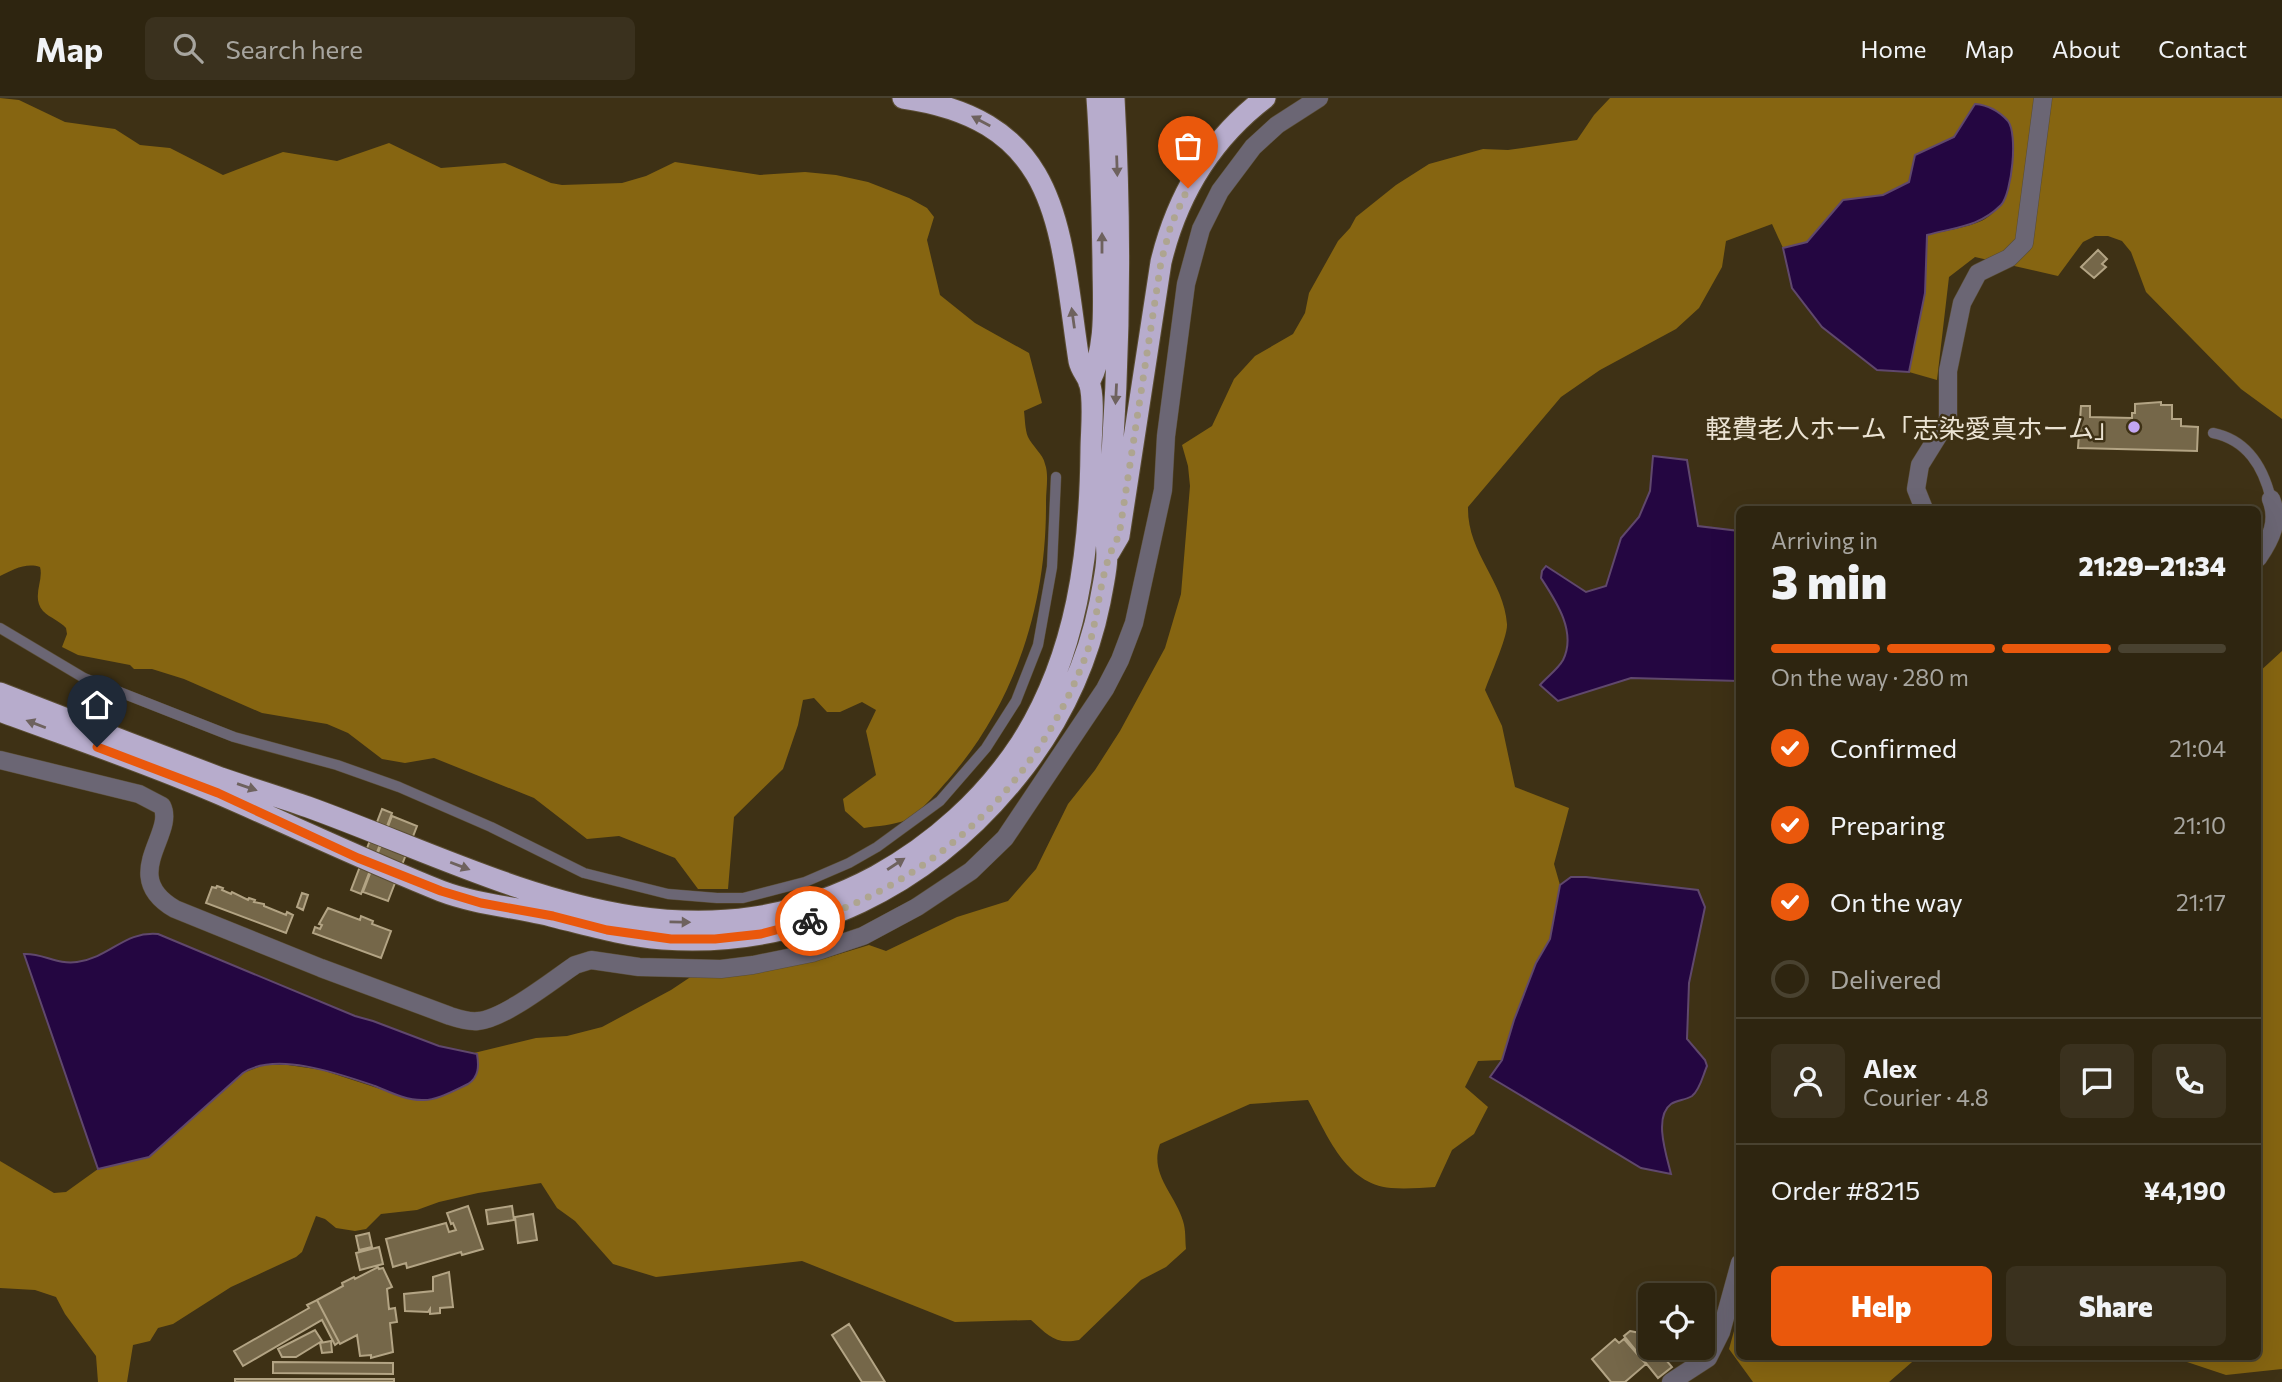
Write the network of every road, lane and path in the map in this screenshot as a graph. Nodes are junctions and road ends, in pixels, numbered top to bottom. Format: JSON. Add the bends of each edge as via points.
{"nodes":[{"id":1,"x":903,"y":98,"type":"edge"},
{"id":2,"x":1097,"y":98,"type":"edge"},
{"id":3,"x":1114,"y":98,"type":"edge"},
{"id":4,"x":1265,"y":98,"type":"edge"},
{"id":5,"x":1319,"y":98,"type":"edge"},
{"id":6,"x":2043,"y":98,"type":"edge"},
{"id":7,"x":1089,"y":383,"type":"junction"},
{"id":8,"x":2213,"y":433,"type":"dead end"},
{"id":9,"x":1056,"y":477,"type":"dead end"},
{"id":10,"x":2271,"y":499,"type":"joint"},
{"id":11,"x":1923,"y":506,"type":"edge"},
{"id":12,"x":2278,"y":524,"type":"edge"},
{"id":13,"x":1109,"y":552,"type":"junction"},
{"id":14,"x":2261,"y":553,"type":"edge"},
{"id":15,"x":0,"y":628,"type":"edge"},
{"id":16,"x":0,"y":694,"type":"edge"},
{"id":17,"x":0,"y":710,"type":"edge"},
{"id":18,"x":0,"y":760,"type":"edge"},
{"id":19,"x":1736,"y":1278,"type":"edge"},
{"id":20,"x":1671,"y":1382,"type":"edge"}],
"edges":[{"from":7,"to":1,"type":"highway","one_way":true,"via":[[1079,361],[1059,230],[1032,166],[1011,141],[980,120],[951,108]]},
{"from":7,"to":2,"type":"highway","one_way":true,"via":[[1097,368],[1101,335]]},
{"from":3,"to":13,"type":"highway","one_way":true,"via":[[1119,277],[1105,535]]},
{"from":4,"to":13,"type":"highway","via":[[1205,159],[1171,225],[1161,262],[1119,536]]},
{"from":5,"to":18,"type":"street","via":[[1253,147],[1220,191],[1200,229],[1186,284],[1157,526],[1134,623],[1105,689],[1005,838],[956,883],[877,930],[812,953],[736,968],[660,968],[589,960],[504,1012],[468,1021],[321,968],[169,905],[153,886],[150,869],[164,815],[162,806],[139,794]]},
{"from":6,"to":11,"type":"street","via":[[2024,243],[2009,258],[1978,273],[1962,303],[1948,371],[1948,420],[1920,465],[1916,489]]},
{"from":16,"to":7,"type":"highway","one_way":true,"via":[[559,901],[671,922],[743,920],[796,909],[863,883],[936,836],[990,785],[1031,726],[1059,667],[1081,588],[1091,470]]},
{"from":8,"to":10,"type":"lane","via":[[2233,439],[2251,454]]},
{"from":9,"to":15,"type":"lane","via":[[1052,567],[1038,645],[1016,701],[986,748],[940,801],[877,848],[805,882],[743,898],[668,894],[583,873],[399,787],[234,737],[84,678]]},
{"from":10,"to":12,"type":"street"},
{"from":12,"to":14,"type":"street"},
{"from":13,"to":17,"type":"highway","one_way":true,"via":[[1094,630],[1071,692],[1037,750],[992,808],[937,857],[894,885],[842,910],[761,934],[655,938],[463,898],[358,858],[218,793]]},
{"from":19,"to":20,"type":"street","via":[[1721,1332],[1708,1358]]}]}
